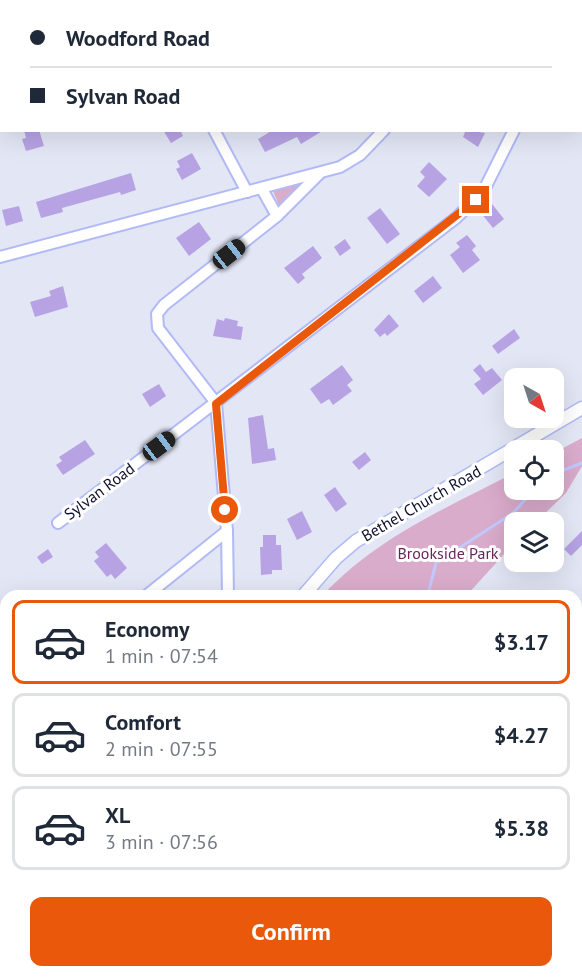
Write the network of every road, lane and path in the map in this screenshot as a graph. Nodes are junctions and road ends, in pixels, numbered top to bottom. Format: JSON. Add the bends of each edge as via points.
{"nodes":[{"id":1,"x":215,"y":132,"type":"edge"},
{"id":2,"x":382,"y":132,"type":"edge"},
{"id":3,"x":512,"y":132,"type":"edge"},
{"id":4,"x":319,"y":174,"type":"junction"},
{"id":5,"x":262,"y":189,"type":"junction"},
{"id":6,"x":247,"y":192,"type":"junction"},
{"id":7,"x":277,"y":216,"type":"junction"},
{"id":8,"x":0,"y":257,"type":"edge"},
{"id":9,"x":216,"y":404,"type":"junction"},
{"id":10,"x":582,"y":408,"type":"edge"},
{"id":11,"x":58,"y":522,"type":"dead end"},
{"id":12,"x":227,"y":531,"type":"junction"},
{"id":13,"x":153,"y":590,"type":"edge"},
{"id":14,"x":228,"y":590,"type":"edge"},
{"id":15,"x":308,"y":590,"type":"edge"}],
"edges":[{"from":1,"to":6,"type":"street"},
{"from":2,"to":4,"type":"street","via":[[360,155]]},
{"from":3,"to":9,"type":"street","name":"Sylvan Road","via":[[490,181],[476,200]]},
{"from":4,"to":5,"type":"street"},
{"from":4,"to":7,"type":"street"},
{"from":5,"to":6,"type":"street"},
{"from":5,"to":7,"type":"street"},
{"from":6,"to":8,"type":"street"},
{"from":7,"to":9,"type":"street","via":[[157,314],[158,328]]},
{"from":9,"to":11,"type":"street","name":"Sylvan Road"},
{"from":9,"to":12,"type":"street"},
{"from":10,"to":15,"type":"street","name":"Bethel Church Road","via":[[356,541]]},
{"from":12,"to":13,"type":"street"},
{"from":12,"to":14,"type":"street"}]}
